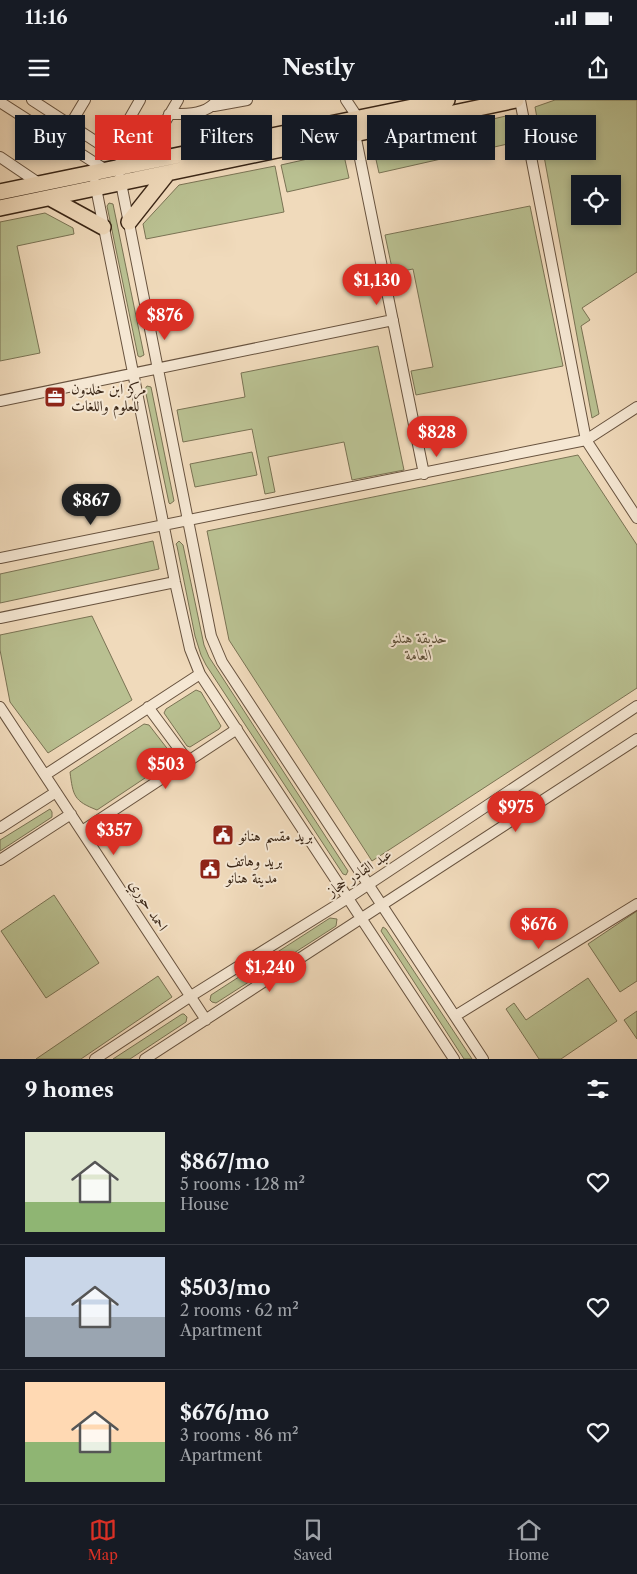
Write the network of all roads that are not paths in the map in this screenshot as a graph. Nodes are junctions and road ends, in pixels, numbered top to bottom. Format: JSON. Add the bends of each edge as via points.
{"nodes":[{"id":1,"x":32,"y":100,"type":"edge"},
{"id":2,"x":85,"y":100,"type":"edge"},
{"id":3,"x":140,"y":100,"type":"edge"},
{"id":4,"x":178,"y":100,"type":"edge"},
{"id":5,"x":247,"y":100,"type":"edge"},
{"id":6,"x":346,"y":100,"type":"edge"},
{"id":7,"x":447,"y":100,"type":"edge"},
{"id":8,"x":516,"y":100,"type":"edge"},
{"id":9,"x":520,"y":100,"type":"edge"},
{"id":10,"x":0,"y":102,"type":"edge"},
{"id":11,"x":215,"y":103,"type":"edge"},
{"id":12,"x":169,"y":114,"type":"junction"},
{"id":13,"x":55,"y":115,"type":"edge"},
{"id":14,"x":76,"y":115,"type":"edge"},
{"id":15,"x":131,"y":115,"type":"edge"},
{"id":16,"x":358,"y":118,"type":"junction"},
{"id":17,"x":357,"y":134,"type":"edge"},
{"id":18,"x":357,"y":144,"type":"edge"},
{"id":19,"x":282,"y":150,"type":"edge"},
{"id":20,"x":0,"y":157,"type":"edge"},
{"id":21,"x":115,"y":160,"type":"edge"},
{"id":22,"x":118,"y":168,"type":"junction"},
{"id":23,"x":167,"y":174,"type":"junction"},
{"id":24,"x":40,"y":184,"type":"junction"},
{"id":25,"x":121,"y":184,"type":"junction"},
{"id":26,"x":96,"y":189,"type":"junction"},
{"id":27,"x":0,"y":192,"type":"edge"},
{"id":28,"x":50,"y":198,"type":"junction"},
{"id":29,"x":0,"y":208,"type":"edge"},
{"id":30,"x":129,"y":222,"type":"junction"},
{"id":31,"x":103,"y":227,"type":"junction"},
{"id":32,"x":393,"y":320,"type":"junction"},
{"id":33,"x":158,"y":369,"type":"junction"},
{"id":34,"x":133,"y":374,"type":"junction"},
{"id":35,"x":0,"y":401,"type":"edge"},
{"id":36,"x":637,"y":407,"type":"edge"},
{"id":37,"x":586,"y":440,"type":"junction"},
{"id":38,"x":424,"y":474,"type":"junction"},
{"id":39,"x":637,"y":518,"type":"edge"},
{"id":40,"x":187,"y":519,"type":"junction"},
{"id":41,"x":163,"y":524,"type":"junction"},
{"id":42,"x":0,"y":558,"type":"edge"},
{"id":43,"x":175,"y":582,"type":"junction"},
{"id":44,"x":0,"y":618,"type":"edge"},
{"id":45,"x":200,"y":674,"type":"junction"},
{"id":46,"x":637,"y":706,"type":"edge"},
{"id":47,"x":0,"y":707,"type":"edge"},
{"id":48,"x":148,"y":707,"type":"junction"},
{"id":49,"x":236,"y":729,"type":"junction"},
{"id":50,"x":637,"y":739,"type":"edge"},
{"id":51,"x":188,"y":761,"type":"junction"},
{"id":52,"x":45,"y":775,"type":"junction"},
{"id":53,"x":56,"y":792,"type":"junction"},
{"id":54,"x":71,"y":814,"type":"junction"},
{"id":55,"x":0,"y":828,"type":"edge"},
{"id":56,"x":82,"y":831,"type":"junction"},
{"id":57,"x":0,"y":860,"type":"edge"},
{"id":58,"x":368,"y":884,"type":"junction"},
{"id":59,"x":348,"y":898,"type":"junction"},
{"id":60,"x":637,"y":904,"type":"edge"},
{"id":61,"x":382,"y":906,"type":"junction"},
{"id":62,"x":362,"y":919,"type":"junction"},
{"id":63,"x":191,"y":996,"type":"junction"},
{"id":64,"x":454,"y":1016,"type":"junction"},
{"id":65,"x":206,"y":1020,"type":"junction"},
{"id":66,"x":95,"y":1059,"type":"edge"},
{"id":67,"x":145,"y":1059,"type":"edge"},
{"id":68,"x":454,"y":1059,"type":"edge"},
{"id":69,"x":483,"y":1059,"type":"edge"}],
"edges":[{"from":1,"to":13,"type":"street"},
{"from":2,"to":14,"type":"street"},
{"from":3,"to":15,"type":"street"},
{"from":4,"to":12,"type":"street"},
{"from":5,"to":11,"type":"street"},
{"from":6,"to":16,"type":"street"},
{"from":7,"to":16,"type":"main road"},
{"from":8,"to":17,"type":"main road"},
{"from":9,"to":37,"type":"street"},
{"from":10,"to":22,"type":"street"},
{"from":11,"to":12,"type":"street","via":[[197,113]]},
{"from":12,"to":22,"type":"street"},
{"from":16,"to":22,"type":"main road"},
{"from":18,"to":32,"type":"street"},
{"from":19,"to":23,"type":"main road"},
{"from":20,"to":24,"type":"street"},
{"from":21,"to":22,"type":"street"},
{"from":22,"to":24,"type":"main road"},
{"from":22,"to":25,"type":"street"},
{"from":22,"to":26,"type":"street"},
{"from":23,"to":25,"type":"main road"},
{"from":23,"to":30,"type":"main road"},
{"from":24,"to":27,"type":"main road"},
{"from":25,"to":26,"type":"main road"},
{"from":25,"to":30,"type":"street"},
{"from":26,"to":28,"type":"main road"},
{"from":26,"to":31,"type":"street"},
{"from":28,"to":29,"type":"main road"},
{"from":28,"to":31,"type":"main road"},
{"from":30,"to":33,"type":"street"},
{"from":31,"to":34,"type":"street"},
{"from":32,"to":33,"type":"street"},
{"from":32,"to":38,"type":"street"},
{"from":33,"to":34,"type":"street"},
{"from":33,"to":40,"type":"street"},
{"from":34,"to":35,"type":"street"},
{"from":34,"to":41,"type":"street"},
{"from":36,"to":37,"type":"street"},
{"from":37,"to":38,"type":"street"},
{"from":37,"to":39,"type":"street"},
{"from":38,"to":40,"type":"street"},
{"from":40,"to":41,"type":"street"},
{"from":40,"to":58,"type":"street","via":[[211,636],[222,662]]},
{"from":41,"to":42,"type":"street"},
{"from":41,"to":43,"type":"street"},
{"from":43,"to":44,"type":"street"},
{"from":43,"to":45,"type":"street","via":[[190,649]]},
{"from":45,"to":48,"type":"street"},
{"from":45,"to":49,"type":"street"},
{"from":46,"to":58,"type":"street","name":"عبد القادر حجاز"},
{"from":47,"to":52,"type":"street","name":"احمد حوري"},
{"from":48,"to":51,"type":"street"},
{"from":48,"to":52,"type":"street"},
{"from":49,"to":51,"type":"street"},
{"from":49,"to":59,"type":"street"},
{"from":50,"to":61,"type":"street"},
{"from":51,"to":56,"type":"street"},
{"from":52,"to":53,"type":"street","name":"احمد حوري"},
{"from":53,"to":54,"type":"street","name":"احمد حوري"},
{"from":53,"to":55,"type":"street"},
{"from":54,"to":56,"type":"street","name":"احمد حوري"},
{"from":54,"to":57,"type":"street"},
{"from":56,"to":63,"type":"street","name":"احمد حوري"},
{"from":58,"to":59,"type":"street","name":"عبد القادر حجاز"},
{"from":58,"to":61,"type":"street"},
{"from":59,"to":62,"type":"street"},
{"from":59,"to":63,"type":"street","name":"عبد القادر حجاز"},
{"from":60,"to":64,"type":"street"},
{"from":61,"to":62,"type":"street"},
{"from":61,"to":64,"type":"street"},
{"from":62,"to":65,"type":"street"},
{"from":62,"to":68,"type":"street"},
{"from":63,"to":65,"type":"street","name":"احمد حوري"},
{"from":63,"to":66,"type":"street","name":"عبد القادر حجاز"},
{"from":64,"to":69,"type":"street"},
{"from":65,"to":67,"type":"street"}]}
